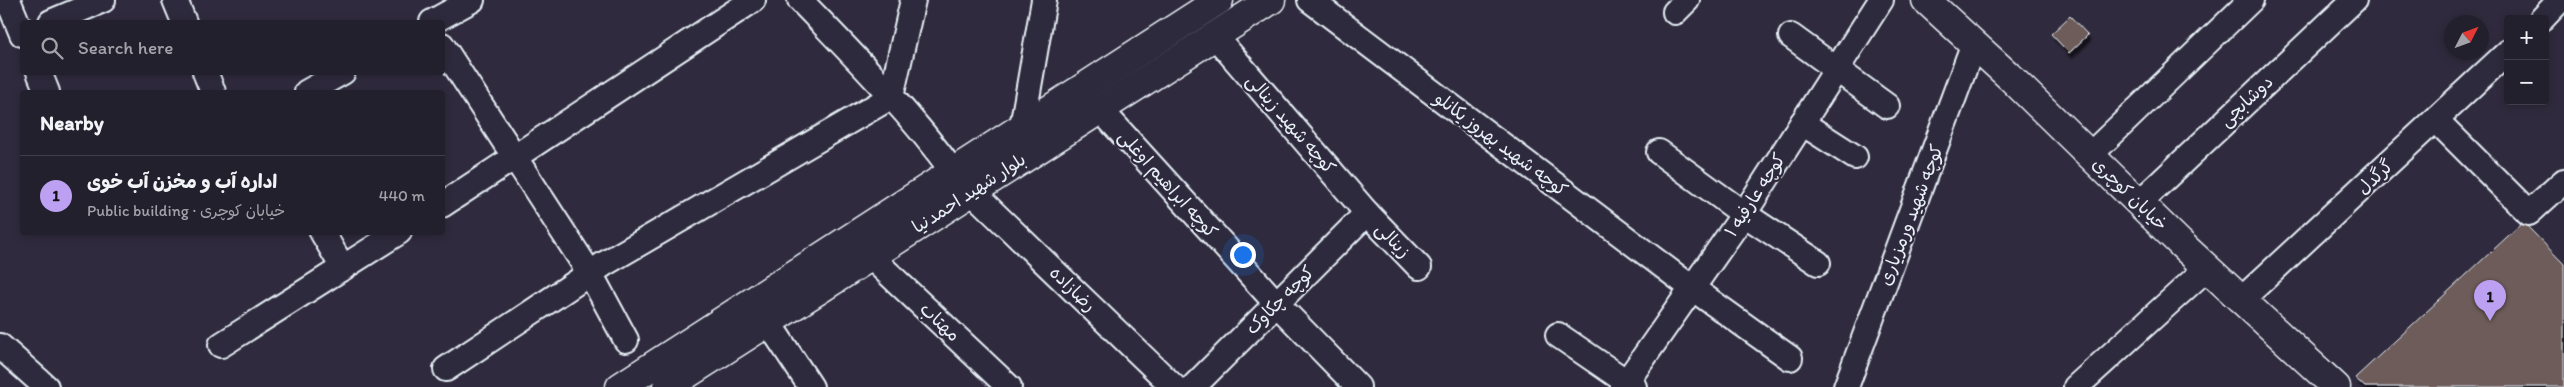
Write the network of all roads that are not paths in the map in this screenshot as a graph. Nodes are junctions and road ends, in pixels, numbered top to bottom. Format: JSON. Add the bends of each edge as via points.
{"nodes":[{"id":1,"x":8,"y":0,"type":"edge"},
{"id":2,"x":103,"y":0,"type":"edge"},
{"id":3,"x":175,"y":0,"type":"edge"},
{"id":4,"x":472,"y":0,"type":"edge"},
{"id":5,"x":753,"y":0,"type":"edge"},
{"id":6,"x":800,"y":0,"type":"edge"},
{"id":7,"x":913,"y":0,"type":"edge"},
{"id":8,"x":1044,"y":0,"type":"edge"},
{"id":9,"x":1219,"y":0,"type":"edge"},
{"id":10,"x":1271,"y":0,"type":"edge"},
{"id":11,"x":1310,"y":0,"type":"edge"},
{"id":12,"x":1881,"y":0,"type":"edge"},
{"id":13,"x":1926,"y":0,"type":"edge"},
{"id":14,"x":2251,"y":0,"type":"edge"},
{"id":15,"x":2354,"y":0,"type":"edge"},
{"id":16,"x":2560,"y":0,"type":"edge"},
{"id":17,"x":2546,"y":15,"type":"edge"},
{"id":18,"x":56,"y":20,"type":"edge"},
{"id":19,"x":183,"y":20,"type":"edge"},
{"id":20,"x":436,"y":20,"type":"edge"},
{"id":21,"x":20,"y":29,"type":"edge"},
{"id":22,"x":1215,"y":36,"type":"junction"},
{"id":23,"x":1791,"y":36,"type":"dead end"},
{"id":24,"x":1974,"y":43,"type":"junction"},
{"id":25,"x":445,"y":50,"type":"edge"},
{"id":26,"x":2504,"y":56,"type":"edge"},
{"id":27,"x":1836,"y":70,"type":"junction"},
{"id":28,"x":40,"y":75,"type":"edge"},
{"id":29,"x":206,"y":75,"type":"edge"},
{"id":30,"x":338,"y":75,"type":"edge"},
{"id":31,"x":46,"y":90,"type":"edge"},
{"id":32,"x":212,"y":90,"type":"edge"},
{"id":33,"x":311,"y":90,"type":"edge"},
{"id":34,"x":891,"y":97,"type":"junction"},
{"id":35,"x":1887,"y":106,"type":"dead end"},
{"id":36,"x":1100,"y":110,"type":"junction"},
{"id":37,"x":2436,"y":120,"type":"junction"},
{"id":38,"x":1802,"y":123,"type":"junction"},
{"id":39,"x":1022,"y":127,"type":"junction"},
{"id":40,"x":1658,"y":152,"type":"dead end"},
{"id":41,"x":2090,"y":155,"type":"junction"},
{"id":42,"x":516,"y":156,"type":"junction"},
{"id":43,"x":1855,"y":157,"type":"dead end"},
{"id":44,"x":953,"y":172,"type":"junction"},
{"id":45,"x":2564,"y":181,"type":"edge"},
{"id":46,"x":972,"y":192,"type":"junction"},
{"id":47,"x":445,"y":203,"type":"edge"},
{"id":48,"x":2139,"y":203,"type":"junction"},
{"id":49,"x":1367,"y":213,"type":"junction"},
{"id":50,"x":1744,"y":214,"type":"junction"},
{"id":51,"x":324,"y":235,"type":"edge"},
{"id":52,"x":394,"y":235,"type":"edge"},
{"id":53,"x":870,"y":256,"type":"junction"},
{"id":54,"x":1818,"y":263,"type":"dead end"},
{"id":55,"x":1419,"y":267,"type":"dead end"},
{"id":56,"x":343,"y":268,"type":"junction"},
{"id":57,"x":2207,"y":268,"type":"junction"},
{"id":58,"x":591,"y":275,"type":"junction"},
{"id":59,"x":1692,"y":288,"type":"junction"},
{"id":60,"x":2241,"y":300,"type":"junction"},
{"id":61,"x":1276,"y":303,"type":"junction"},
{"id":62,"x":768,"y":322,"type":"junction"},
{"id":63,"x":1558,"y":335,"type":"dead end"},
{"id":64,"x":626,"y":340,"type":"dead end"},
{"id":65,"x":221,"y":345,"type":"dead end"},
{"id":66,"x":0,"y":346,"type":"edge"},
{"id":67,"x":1790,"y":358,"type":"dead end"},
{"id":68,"x":446,"y":370,"type":"dead end"},
{"id":69,"x":1628,"y":385,"type":"edge"},
{"id":70,"x":46,"y":387,"type":"edge"},
{"id":71,"x":620,"y":387,"type":"edge"},
{"id":72,"x":667,"y":387,"type":"edge"},
{"id":73,"x":811,"y":387,"type":"edge"},
{"id":74,"x":1009,"y":387,"type":"edge"},
{"id":75,"x":1174,"y":387,"type":"edge"},
{"id":76,"x":1193,"y":387,"type":"edge"},
{"id":77,"x":1358,"y":387,"type":"edge"},
{"id":78,"x":1846,"y":387,"type":"edge"},
{"id":79,"x":2076,"y":387,"type":"edge"},
{"id":80,"x":2336,"y":387,"type":"edge"}],
"edges":[{"from":1,"to":21,"type":"street"},
{"from":2,"to":18,"type":"street"},
{"from":3,"to":19,"type":"street"},
{"from":4,"to":20,"type":"street"},
{"from":5,"to":42,"type":"street"},
{"from":6,"to":34,"type":"street"},
{"from":7,"to":34,"type":"street"},
{"from":8,"to":39,"type":"street"},
{"from":9,"to":39,"type":"main road","name":"بلوار شهید احمدنیا"},
{"from":10,"to":22,"type":"main road","name":"بلوار شهید احمدنیا"},
{"from":11,"to":59,"type":"street","name":"کوچه شهید بهروز یکانلو"},
{"from":12,"to":27,"type":"street","name":"کوچه عارفیه ۱"},
{"from":13,"to":24,"type":"main road","name":"خیابان کوچری"},
{"from":14,"to":41,"type":"street"},
{"from":15,"to":48,"type":"street","name":"دوشابچی"},
{"from":16,"to":17,"type":"street"},
{"from":22,"to":36,"type":"main road","name":"بلوار شهید احمدنیا"},
{"from":22,"to":49,"type":"street","name":"کوچه شهید زینالی"},
{"from":23,"to":27,"type":"street"},
{"from":24,"to":41,"type":"main road","name":"خیابان کوچری"},
{"from":24,"to":78,"type":"street","name":"کوچه شهید ورمزیاری"},
{"from":25,"to":42,"type":"street"},
{"from":26,"to":37,"type":"street","name":"گرگدل"},
{"from":27,"to":35,"type":"street"},
{"from":27,"to":38,"type":"street","name":"کوچه عارفیه ۱"},
{"from":28,"to":31,"type":"street"},
{"from":29,"to":32,"type":"street"},
{"from":30,"to":33,"type":"street"},
{"from":34,"to":44,"type":"street","via":[[930,140]]},
{"from":34,"to":58,"type":"street","via":[[604,264]]},
{"from":36,"to":46,"type":"main road","name":"بلوار شهید احمدنیا"},
{"from":36,"to":61,"type":"street","name":"کوچه ابراهیم اوغلی"},
{"from":37,"to":45,"type":"street","via":[[2529,213]]},
{"from":37,"to":60,"type":"street","name":"گرگدل"},
{"from":38,"to":43,"type":"street"},
{"from":38,"to":50,"type":"street","name":"کوچه عارفیه ۱"},
{"from":39,"to":44,"type":"main road","name":"بلوار شهید احمدنیا"},
{"from":40,"to":50,"type":"street"},
{"from":41,"to":48,"type":"main road","name":"خیابان کوچری"},
{"from":42,"to":47,"type":"street"},
{"from":42,"to":58,"type":"street"},
{"from":44,"to":71,"type":"main road","name":"بلوار شهید احمدنیا"},
{"from":46,"to":53,"type":"main road","name":"بلوار شهید احمدنیا"},
{"from":46,"to":75,"type":"street","name":"رضازاده"},
{"from":48,"to":57,"type":"main road","name":"خیابان کوچری"},
{"from":49,"to":55,"type":"street","name":"زینالی"},
{"from":49,"to":61,"type":"street","name":"کوچه چکاوک"},
{"from":50,"to":54,"type":"street"},
{"from":50,"to":59,"type":"street","name":"کوچه عارفیه ۱"},
{"from":51,"to":56,"type":"street"},
{"from":52,"to":56,"type":"street"},
{"from":53,"to":62,"type":"main road","name":"بلوار شهید احمدنیا"},
{"from":53,"to":74,"type":"street","name":"مهتاب"},
{"from":56,"to":65,"type":"street"},
{"from":57,"to":60,"type":"main road","name":"خیابان کوچری"},
{"from":57,"to":79,"type":"street"},
{"from":58,"to":64,"type":"street"},
{"from":58,"to":68,"type":"street"},
{"from":59,"to":67,"type":"street","name":"کوچه شهید بهروز یکانلو"},
{"from":59,"to":69,"type":"street","name":"کوچه عارفیه ۱"},
{"from":60,"to":80,"type":"main road","name":"خیابان کوچری"},
{"from":61,"to":76,"type":"street","name":"کوچه چکاوک"},
{"from":61,"to":77,"type":"street","name":"کوچه ابراهیم اوغلی"},
{"from":62,"to":72,"type":"main road","name":"بلوار شهید احمدنیا"},
{"from":62,"to":73,"type":"street"},
{"from":63,"to":69,"type":"street"},
{"from":66,"to":70,"type":"street"}]}
